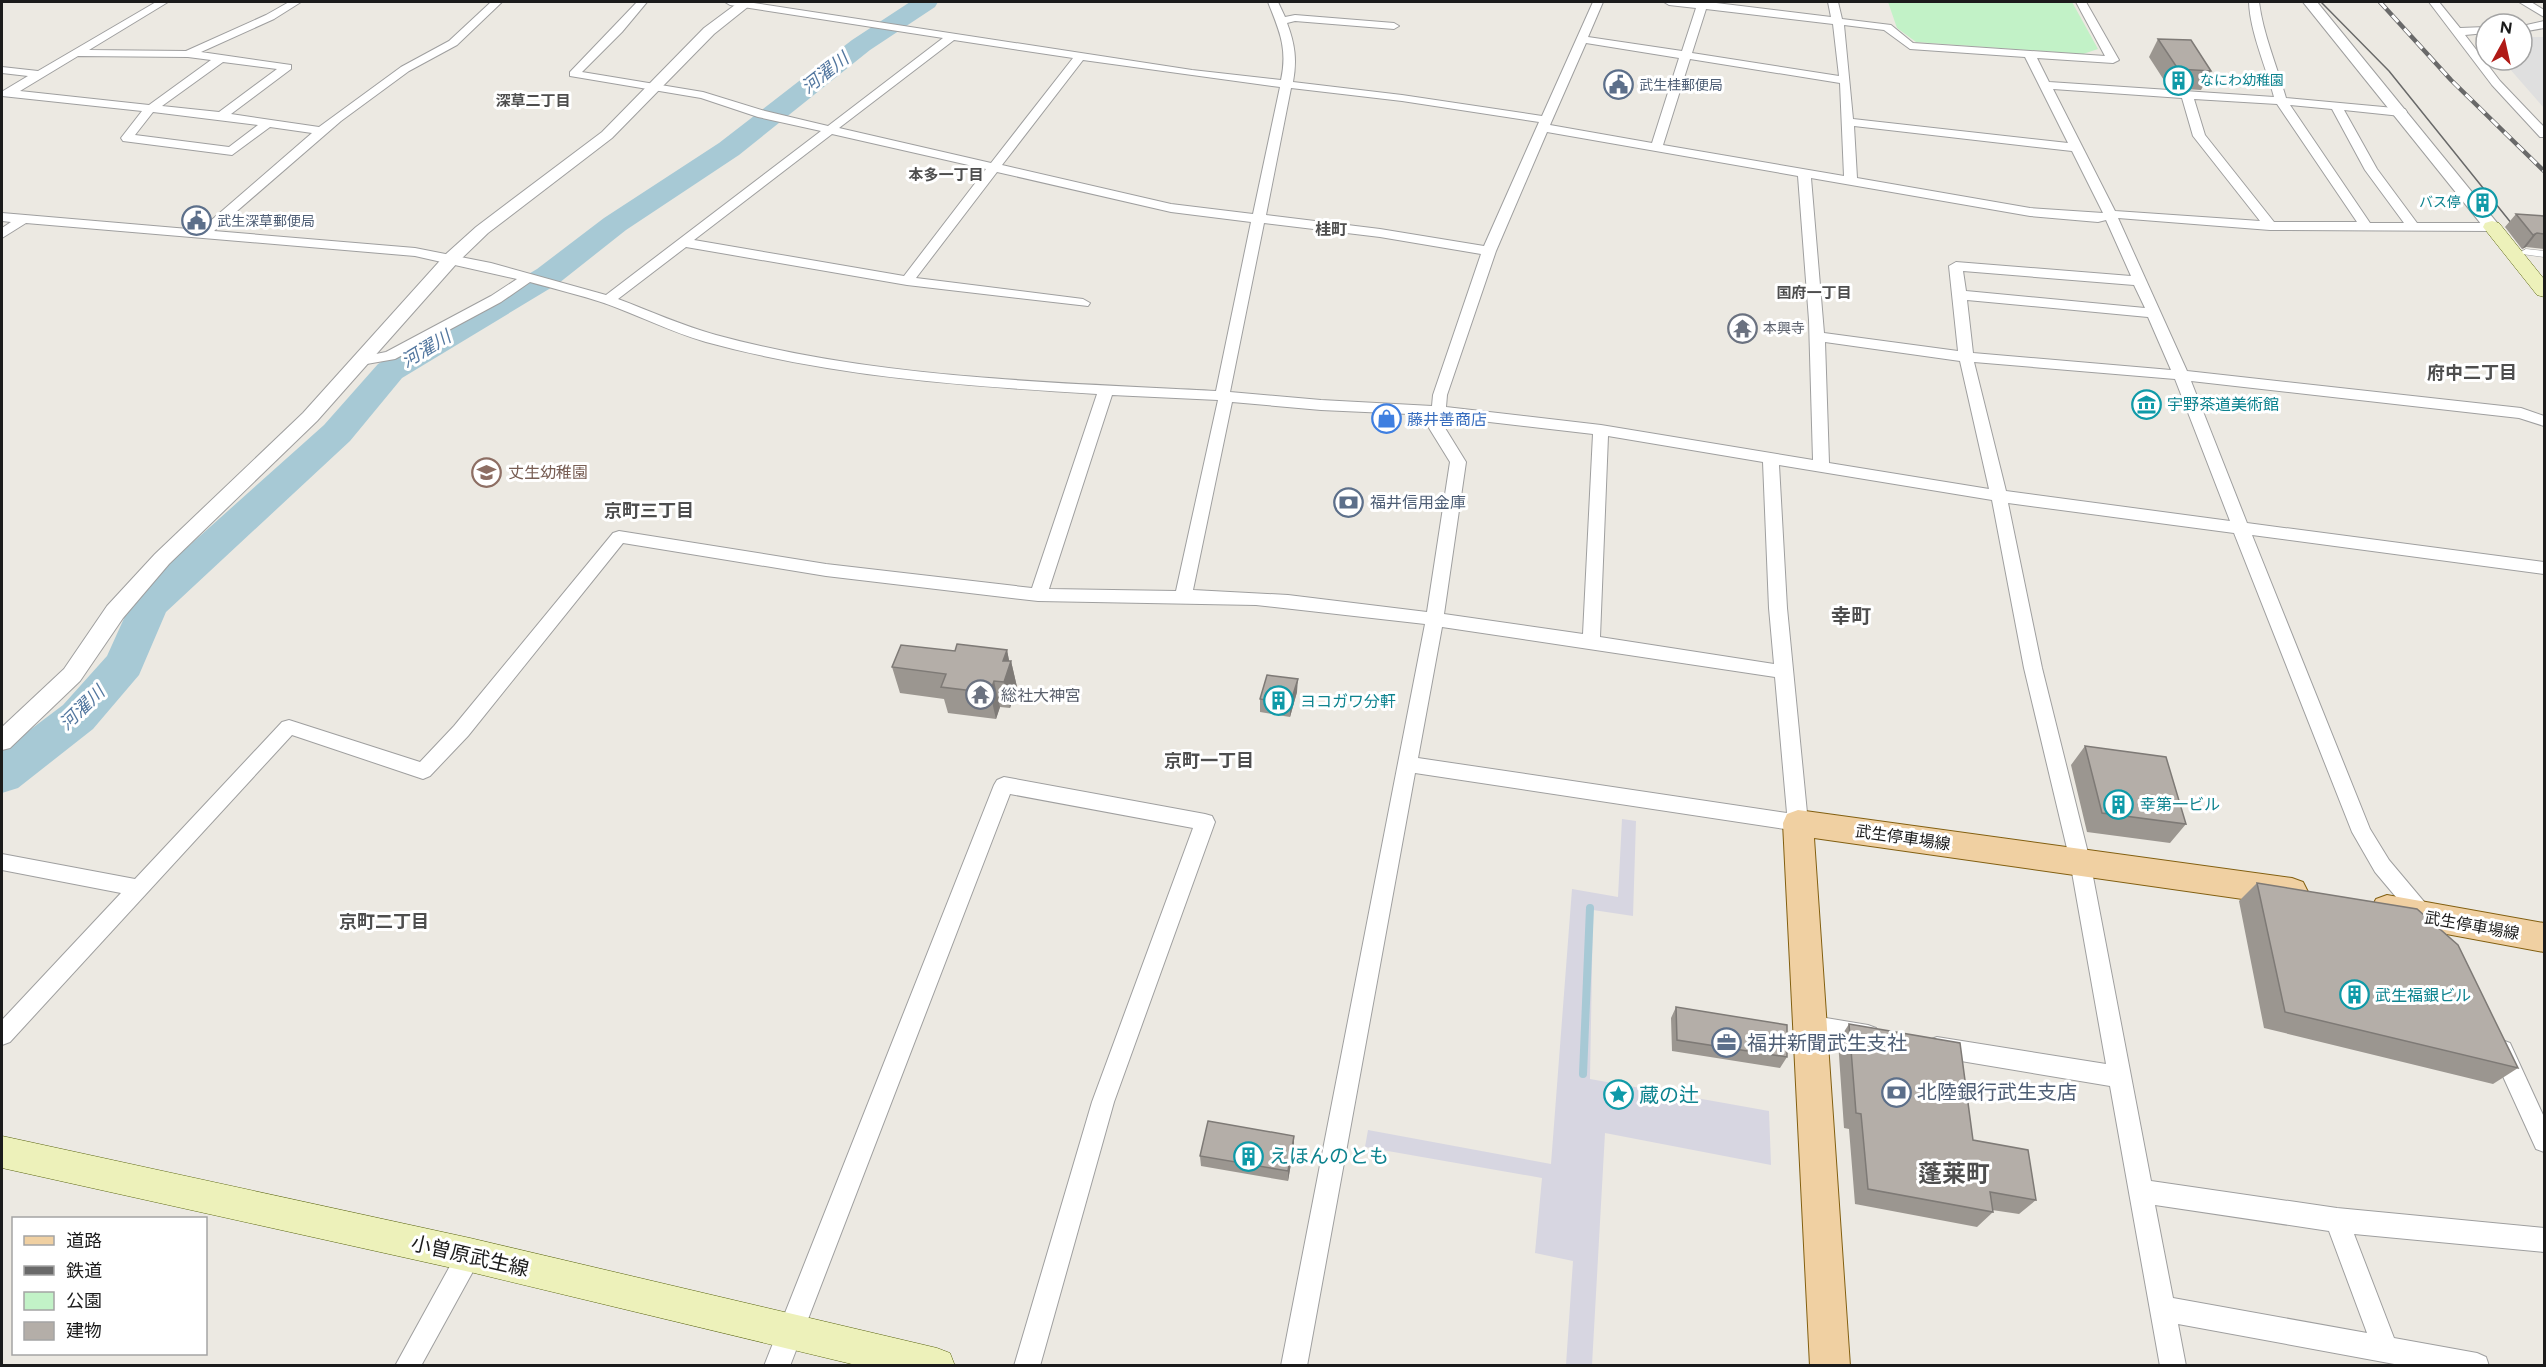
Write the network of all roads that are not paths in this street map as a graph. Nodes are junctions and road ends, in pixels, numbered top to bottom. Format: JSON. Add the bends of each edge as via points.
{"nodes":[{"id":1,"x":163,"y":2,"type":"edge"},
{"id":2,"x":297,"y":2,"type":"edge"},
{"id":3,"x":497,"y":2,"type":"edge"},
{"id":4,"x":642,"y":2,"type":"edge"},
{"id":5,"x":741,"y":2,"type":"edge"},
{"id":6,"x":1273,"y":2,"type":"edge"},
{"id":7,"x":1598,"y":2,"type":"edge"},
{"id":8,"x":1669,"y":2,"type":"edge"},
{"id":9,"x":1833,"y":2,"type":"edge"},
{"id":10,"x":2081,"y":2,"type":"edge"},
{"id":11,"x":2254,"y":2,"type":"edge"},
{"id":12,"x":2310,"y":2,"type":"edge"},
{"id":13,"x":2434,"y":2,"type":"edge"},
{"id":14,"x":2524,"y":2,"type":"edge"},
{"id":15,"x":1702,"y":4,"type":"edge"},
{"id":16,"x":1753,"y":7,"type":"edge"},
{"id":17,"x":2544,"y":14,"type":"edge"},
{"id":18,"x":1280,"y":22,"type":"junction"},
{"id":19,"x":1839,"y":22,"type":"junction"},
{"id":20,"x":1394,"y":27,"type":"dead end"},
{"id":21,"x":2474,"y":31,"type":"edge"},
{"id":22,"x":2456,"y":32,"type":"junction"},
{"id":23,"x":951,"y":36,"type":"junction"},
{"id":24,"x":1580,"y":39,"type":"junction"},
{"id":25,"x":73,"y":53,"type":"junction"},
{"id":26,"x":188,"y":54,"type":"junction"},
{"id":27,"x":2029,"y":54,"type":"junction"},
{"id":28,"x":1080,"y":56,"type":"junction"},
{"id":29,"x":1688,"y":56,"type":"junction"},
{"id":30,"x":220,"y":59,"type":"junction"},
{"id":31,"x":2,"y":70,"type":"edge"},
{"id":32,"x":38,"y":74,"type":"junction"},
{"id":33,"x":1845,"y":80,"type":"junction"},
{"id":34,"x":1286,"y":84,"type":"junction"},
{"id":35,"x":2044,"y":85,"type":"junction"},
{"id":36,"x":654,"y":87,"type":"junction"},
{"id":37,"x":4,"y":95,"type":"edge"},
{"id":38,"x":2187,"y":95,"type":"junction"},
{"id":39,"x":2281,"y":101,"type":"junction"},
{"id":40,"x":2336,"y":106,"type":"junction"},
{"id":41,"x":149,"y":110,"type":"junction"},
{"id":42,"x":2401,"y":112,"type":"junction"},
{"id":43,"x":221,"y":116,"type":"junction"},
{"id":44,"x":1846,"y":122,"type":"junction"},
{"id":45,"x":268,"y":123,"type":"junction"},
{"id":46,"x":1546,"y":124,"type":"junction"},
{"id":47,"x":829,"y":129,"type":"junction"},
{"id":48,"x":321,"y":131,"type":"junction"},
{"id":49,"x":2544,"y":134,"type":"edge"},
{"id":50,"x":1656,"y":148,"type":"junction"},
{"id":51,"x":2077,"y":148,"type":"junction"},
{"id":52,"x":996,"y":167,"type":"junction"},
{"id":53,"x":1804,"y":174,"type":"junction"},
{"id":54,"x":1851,"y":182,"type":"junction"},
{"id":55,"x":2110,"y":214,"type":"junction"},
{"id":56,"x":2,"y":217,"type":"edge"},
{"id":57,"x":1258,"y":218,"type":"junction"},
{"id":58,"x":22,"y":220,"type":"junction"},
{"id":59,"x":2270,"y":226,"type":"junction"},
{"id":60,"x":2366,"y":226,"type":"junction"},
{"id":61,"x":2413,"y":226,"type":"junction"},
{"id":62,"x":2492,"y":227,"type":"junction"},
{"id":63,"x":2,"y":234,"type":"edge"},
{"id":64,"x":203,"y":234,"type":"junction"},
{"id":65,"x":682,"y":242,"type":"junction"},
{"id":66,"x":1489,"y":251,"type":"junction"},
{"id":67,"x":2526,"y":252,"type":"dead end"},
{"id":68,"x":2544,"y":254,"type":"edge"},
{"id":69,"x":452,"y":258,"type":"junction"},
{"id":70,"x":527,"y":278,"type":"junction"},
{"id":71,"x":907,"y":281,"type":"junction"},
{"id":72,"x":2140,"y":281,"type":"junction"},
{"id":73,"x":2544,"y":291,"type":"edge"},
{"id":74,"x":1959,"y":296,"type":"junction"},
{"id":75,"x":608,"y":300,"type":"junction"},
{"id":76,"x":1083,"y":303,"type":"dead end"},
{"id":77,"x":2153,"y":313,"type":"junction"},
{"id":78,"x":1815,"y":336,"type":"junction"},
{"id":79,"x":1965,"y":357,"type":"junction"},
{"id":80,"x":361,"y":361,"type":"junction"},
{"id":81,"x":2181,"y":375,"type":"junction"},
{"id":82,"x":1106,"y":390,"type":"junction"},
{"id":83,"x":1224,"y":396,"type":"junction"},
{"id":84,"x":1438,"y":411,"type":"junction"},
{"id":85,"x":2544,"y":421,"type":"edge"},
{"id":86,"x":1601,"y":430,"type":"junction"},
{"id":87,"x":1771,"y":459,"type":"junction"},
{"id":88,"x":1821,"y":467,"type":"junction"},
{"id":89,"x":2000,"y":496,"type":"junction"},
{"id":90,"x":2242,"y":529,"type":"junction"},
{"id":91,"x":2544,"y":568,"type":"edge"},
{"id":92,"x":1038,"y":595,"type":"junction"},
{"id":93,"x":1183,"y":597,"type":"junction"},
{"id":94,"x":1435,"y":619,"type":"junction"},
{"id":95,"x":1591,"y":643,"type":"junction"},
{"id":96,"x":1785,"y":672,"type":"junction"},
{"id":97,"x":2,"y":741,"type":"edge"},
{"id":98,"x":1408,"y":764,"type":"junction"},
{"id":99,"x":1798,"y":823,"type":"junction"},
{"id":100,"x":2079,"y":861,"type":"junction"},
{"id":101,"x":2,"y":862,"type":"edge"},
{"id":102,"x":138,"y":888,"type":"junction"},
{"id":103,"x":2323,"y":897,"type":"edge"},
{"id":104,"x":2357,"y":903,"type":"edge"},
{"id":105,"x":2424,"y":916,"type":"junction"},
{"id":106,"x":2544,"y":938,"type":"edge"},
{"id":107,"x":2448,"y":940,"type":"edge"},
{"id":108,"x":1808,"y":1025,"type":"junction"},
{"id":109,"x":2494,"y":1033,"type":"edge"},
{"id":110,"x":2,"y":1035,"type":"edge"},
{"id":111,"x":1890,"y":1039,"type":"edge"},
{"id":112,"x":1914,"y":1043,"type":"edge"},
{"id":113,"x":2120,"y":1077,"type":"junction"},
{"id":114,"x":2544,"y":1141,"type":"edge"},
{"id":115,"x":2,"y":1152,"type":"edge"},
{"id":116,"x":2140,"y":1191,"type":"junction"},
{"id":117,"x":2337,"y":1220,"type":"junction"},
{"id":118,"x":2544,"y":1240,"type":"edge"},
{"id":119,"x":470,"y":1255,"type":"junction"},
{"id":120,"x":2163,"y":1309,"type":"junction"},
{"id":121,"x":791,"y":1330,"type":"junction"},
{"id":122,"x":2385,"y":1349,"type":"junction"},
{"id":123,"x":407,"y":1365,"type":"edge"},
{"id":124,"x":777,"y":1365,"type":"edge"},
{"id":125,"x":937,"y":1365,"type":"edge"},
{"id":126,"x":1027,"y":1365,"type":"edge"},
{"id":127,"x":1294,"y":1365,"type":"edge"},
{"id":128,"x":1830,"y":1365,"type":"edge"},
{"id":129,"x":2173,"y":1365,"type":"edge"},
{"id":130,"x":2477,"y":1365,"type":"edge"}],
"edges":[{"from":1,"to":25,"type":"street"},
{"from":2,"to":26,"type":"street"},
{"from":3,"to":48,"type":"street","via":[[453,43],[405,69]]},
{"from":4,"to":36,"type":"street","via":[[574,74]]},
{"from":5,"to":23,"type":"street"},
{"from":5,"to":36,"type":"street"},
{"from":6,"to":18,"type":"street"},
{"from":7,"to":24,"type":"street"},
{"from":8,"to":15,"type":"street"},
{"from":9,"to":19,"type":"street"},
{"from":10,"to":27,"type":"street","via":[[2113,60]]},
{"from":11,"to":39,"type":"street","via":[[2255,19]]},
{"from":12,"to":42,"type":"street"},
{"from":13,"to":22,"type":"street"},
{"from":14,"to":17,"type":"street"},
{"from":15,"to":16,"type":"street"},
{"from":15,"to":29,"type":"street"},
{"from":16,"to":19,"type":"street"},
{"from":18,"to":20,"type":"street","via":[[1295,18]]},
{"from":18,"to":34,"type":"street","via":[[1290,49]]},
{"from":19,"to":27,"type":"street","via":[[1887,27],[1910,46]]},
{"from":19,"to":33,"type":"street"},
{"from":21,"to":22,"type":"street"},
{"from":22,"to":49,"type":"street","via":[[2508,97]]},
{"from":23,"to":28,"type":"street"},
{"from":23,"to":47,"type":"street"},
{"from":24,"to":29,"type":"street"},
{"from":24,"to":46,"type":"street"},
{"from":25,"to":26,"type":"street"},
{"from":25,"to":32,"type":"street"},
{"from":26,"to":30,"type":"street"},
{"from":27,"to":35,"type":"street"},
{"from":28,"to":34,"type":"street"},
{"from":28,"to":52,"type":"street"},
{"from":29,"to":33,"type":"street"},
{"from":29,"to":50,"type":"street"},
{"from":30,"to":41,"type":"street"},
{"from":30,"to":43,"type":"street","via":[[287,67]]},
{"from":31,"to":32,"type":"street"},
{"from":32,"to":37,"type":"street"},
{"from":33,"to":44,"type":"street"},
{"from":34,"to":46,"type":"street"},
{"from":34,"to":57,"type":"street"},
{"from":35,"to":38,"type":"street"},
{"from":35,"to":51,"type":"street"},
{"from":36,"to":47,"type":"street","via":[[703,95]]},
{"from":36,"to":69,"type":"street","via":[[607,135],[482,230]]},
{"from":37,"to":41,"type":"street"},
{"from":38,"to":39,"type":"street"},
{"from":38,"to":59,"type":"street","via":[[2199,136]]},
{"from":39,"to":40,"type":"street"},
{"from":39,"to":60,"type":"street"},
{"from":40,"to":42,"type":"street"},
{"from":40,"to":61,"type":"street","via":[[2371,170]]},
{"from":41,"to":43,"type":"street"},
{"from":41,"to":45,"type":"street","via":[[127,138],[232,151]]},
{"from":42,"to":62,"type":"street"},
{"from":43,"to":45,"type":"street"},
{"from":44,"to":51,"type":"street"},
{"from":44,"to":54,"type":"street"},
{"from":45,"to":48,"type":"street"},
{"from":46,"to":50,"type":"street"},
{"from":46,"to":66,"type":"street"},
{"from":47,"to":52,"type":"street"},
{"from":47,"to":65,"type":"street"},
{"from":48,"to":64,"type":"street"},
{"from":50,"to":53,"type":"street"},
{"from":51,"to":55,"type":"street"},
{"from":52,"to":57,"type":"street","via":[[1171,208]]},
{"from":52,"to":71,"type":"street"},
{"from":53,"to":54,"type":"street"},
{"from":53,"to":78,"type":"street","via":[[1814,270]]},
{"from":54,"to":55,"type":"street","via":[[2030,213],[2098,218]]},
{"from":55,"to":59,"type":"street"},
{"from":55,"to":72,"type":"street"},
{"from":56,"to":58,"type":"street"},
{"from":57,"to":66,"type":"street"},
{"from":57,"to":83,"type":"street"},
{"from":58,"to":63,"type":"street"},
{"from":58,"to":64,"type":"street"},
{"from":59,"to":60,"type":"street"},
{"from":60,"to":61,"type":"street"},
{"from":61,"to":62,"type":"street"},
{"from":62,"to":73,"type":"main road"},
{"from":64,"to":69,"type":"street"},
{"from":65,"to":71,"type":"street"},
{"from":65,"to":75,"type":"street"},
{"from":66,"to":84,"type":"street","via":[[1458,335]]},
{"from":67,"to":68,"type":"street"},
{"from":69,"to":70,"type":"street"},
{"from":69,"to":80,"type":"street"},
{"from":70,"to":75,"type":"street"},
{"from":70,"to":80,"type":"street","via":[[390,356]]},
{"from":71,"to":76,"type":"street"},
{"from":72,"to":74,"type":"street","via":[[1956,266]]},
{"from":72,"to":77,"type":"street"},
{"from":74,"to":77,"type":"street"},
{"from":74,"to":79,"type":"street"},
{"from":75,"to":82,"type":"street","via":[[709,338],[772,353],[921,377]]},
{"from":77,"to":81,"type":"street"},
{"from":78,"to":79,"type":"street"},
{"from":78,"to":88,"type":"street"},
{"from":79,"to":81,"type":"street"},
{"from":79,"to":89,"type":"street"},
{"from":80,"to":97,"type":"street","via":[[310,417],[162,559],[115,612],[72,675]]},
{"from":81,"to":85,"type":"street","via":[[2521,413]]},
{"from":81,"to":90,"type":"street"},
{"from":82,"to":83,"type":"street"},
{"from":82,"to":92,"type":"street"},
{"from":83,"to":84,"type":"street"},
{"from":83,"to":93,"type":"street"},
{"from":84,"to":86,"type":"street"},
{"from":84,"to":94,"type":"street","via":[[1437,428],[1458,462]]},
{"from":86,"to":87,"type":"street"},
{"from":86,"to":95,"type":"street"},
{"from":87,"to":88,"type":"street"},
{"from":87,"to":96,"type":"street"},
{"from":88,"to":89,"type":"street"},
{"from":89,"to":90,"type":"street"},
{"from":89,"to":100,"type":"street","via":[[2033,668]]},
{"from":90,"to":91,"type":"street"},
{"from":90,"to":105,"type":"street","via":[[2362,832],[2382,866]]},
{"from":92,"to":93,"type":"street"},
{"from":92,"to":102,"type":"street","via":[[827,571],[619,537],[461,732],[423,771],[289,727]]},
{"from":93,"to":94,"type":"street","via":[[1285,601]]},
{"from":94,"to":95,"type":"street"},
{"from":94,"to":98,"type":"street"},
{"from":95,"to":96,"type":"street"},
{"from":96,"to":99,"type":"street"},
{"from":98,"to":99,"type":"street"},
{"from":98,"to":127,"type":"street"},
{"from":99,"to":100,"type":"main road","name":"武生停車場線"},
{"from":99,"to":108,"type":"main road"},
{"from":100,"to":103,"type":"main road","name":"武生停車場線"},
{"from":100,"to":113,"type":"street"},
{"from":101,"to":102,"type":"street"},
{"from":102,"to":110,"type":"street"},
{"from":104,"to":105,"type":"main road","name":"武生停車場線"},
{"from":105,"to":106,"type":"main road","name":"武生停車場線"},
{"from":105,"to":107,"type":"street"},
{"from":108,"to":111,"type":"street"},
{"from":108,"to":128,"type":"main road"},
{"from":109,"to":114,"type":"street"},
{"from":112,"to":113,"type":"street"},
{"from":113,"to":116,"type":"street"},
{"from":115,"to":119,"type":"main road","name":"小曽原武生線"},
{"from":116,"to":117,"type":"street"},
{"from":116,"to":120,"type":"street"},
{"from":117,"to":118,"type":"street"},
{"from":117,"to":122,"type":"street"},
{"from":119,"to":121,"type":"main road","name":"小曽原武生線"},
{"from":119,"to":123,"type":"street"},
{"from":120,"to":122,"type":"street"},
{"from":120,"to":129,"type":"street"},
{"from":121,"to":124,"type":"street"},
{"from":121,"to":125,"type":"main road","name":"小曽原武生線"},
{"from":121,"to":126,"type":"street","via":[[1004,785],[1205,822],[1103,1102]]},
{"from":122,"to":130,"type":"street"}]}
